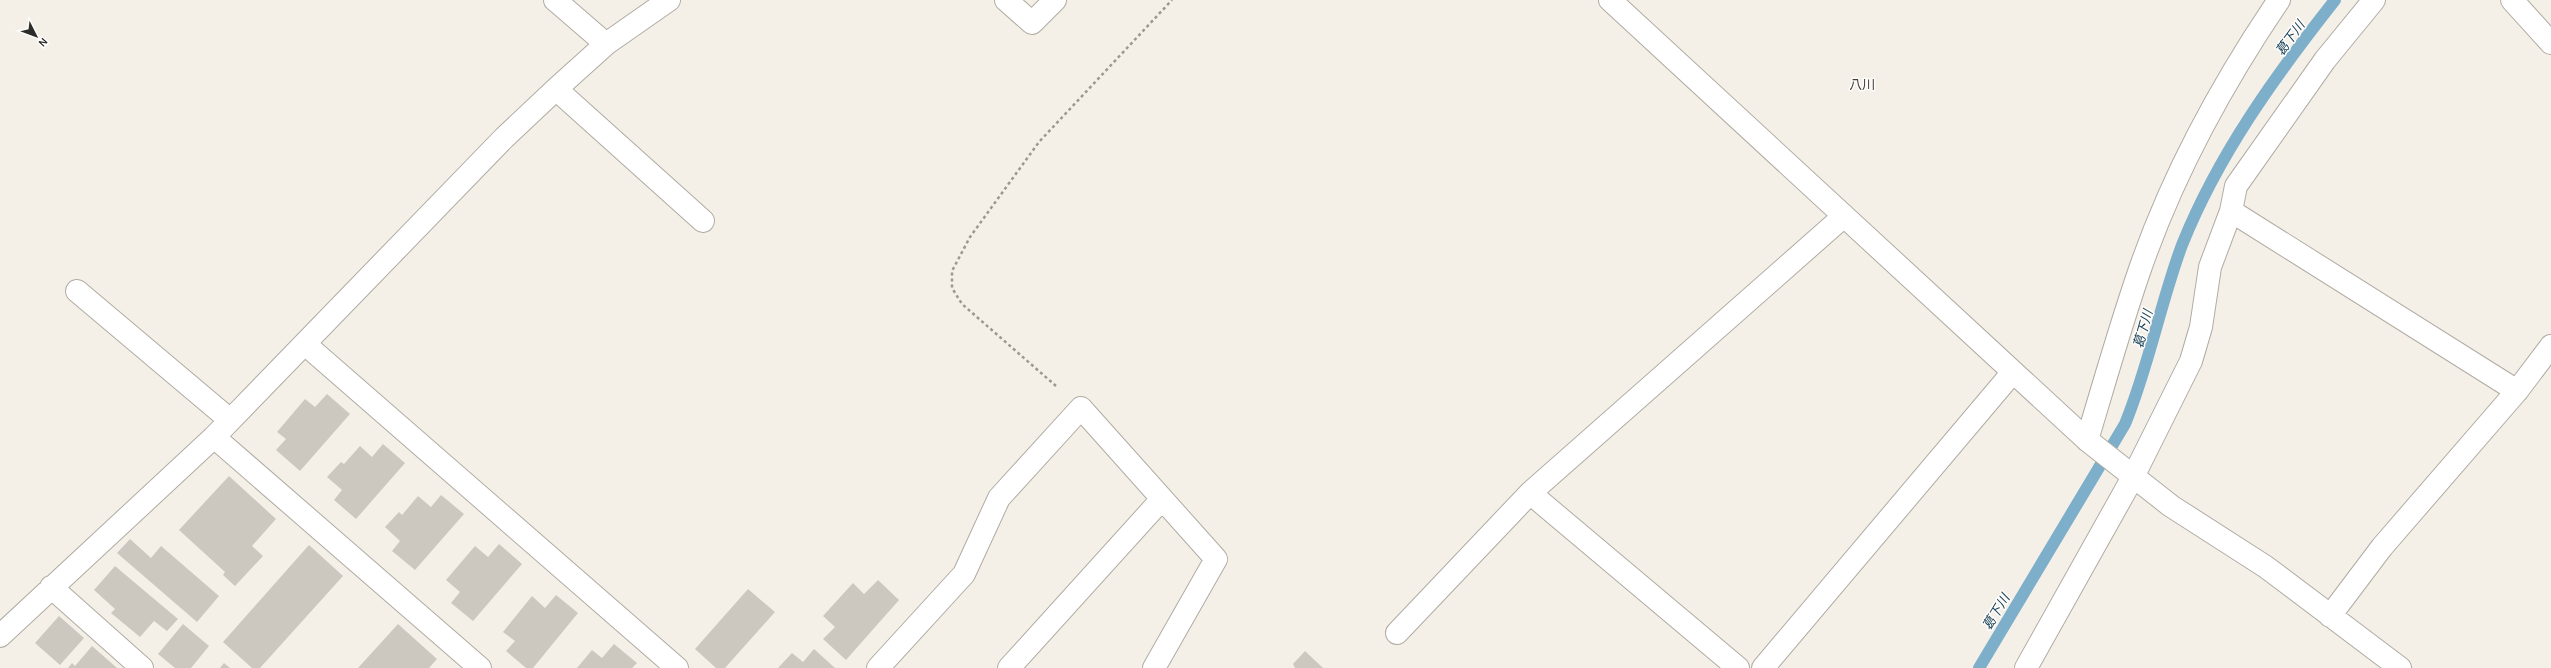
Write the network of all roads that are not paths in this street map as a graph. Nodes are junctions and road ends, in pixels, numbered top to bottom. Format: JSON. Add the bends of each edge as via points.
{"nodes":[{"id":1,"x":555,"y":0,"type":"edge"},
{"id":2,"x":669,"y":0,"type":"edge"},
{"id":3,"x":1006,"y":0,"type":"edge"},
{"id":4,"x":1055,"y":0,"type":"edge"},
{"id":5,"x":1610,"y":0,"type":"edge"},
{"id":6,"x":2278,"y":0,"type":"edge"},
{"id":7,"x":2374,"y":0,"type":"edge"},
{"id":8,"x":2512,"y":0,"type":"edge"},
{"id":9,"x":2551,"y":43,"type":"edge"},
{"id":10,"x":606,"y":44,"type":"junction"},
{"id":11,"x":556,"y":89,"type":"junction"},
{"id":12,"x":2231,"y":211,"type":"junction"},
{"id":13,"x":1844,"y":216,"type":"junction"},
{"id":14,"x":703,"y":221,"type":"dead end"},
{"id":15,"x":77,"y":291,"type":"dead end"},
{"id":16,"x":305,"y":344,"type":"junction"},
{"id":17,"x":2551,"y":346,"type":"edge"},
{"id":18,"x":2013,"y":372,"type":"junction"},
{"id":19,"x":2517,"y":391,"type":"junction"},
{"id":20,"x":230,"y":420,"type":"junction"},
{"id":21,"x":214,"y":437,"type":"junction"},
{"id":22,"x":2087,"y":440,"type":"junction"},
{"id":23,"x":2133,"y":477,"type":"junction"},
{"id":24,"x":1530,"y":493,"type":"junction"},
{"id":25,"x":1162,"y":499,"type":"junction"},
{"id":26,"x":51,"y":588,"type":"junction"},
{"id":27,"x":2330,"y":616,"type":"junction"},
{"id":28,"x":1397,"y":633,"type":"dead end"},
{"id":29,"x":0,"y":636,"type":"edge"},
{"id":30,"x":142,"y":668,"type":"edge"},
{"id":31,"x":480,"y":668,"type":"edge"},
{"id":32,"x":677,"y":668,"type":"edge"},
{"id":33,"x":878,"y":668,"type":"edge"},
{"id":34,"x":1009,"y":668,"type":"edge"},
{"id":35,"x":1154,"y":668,"type":"edge"},
{"id":36,"x":1738,"y":668,"type":"edge"},
{"id":37,"x":1764,"y":668,"type":"edge"},
{"id":38,"x":2026,"y":668,"type":"edge"},
{"id":39,"x":2400,"y":668,"type":"edge"}],
"edges":[{"from":1,"to":10,"type":"street"},
{"from":2,"to":10,"type":"street"},
{"from":3,"to":4,"type":"street","via":[[1032,23]]},
{"from":5,"to":13,"type":"street"},
{"from":6,"to":22,"type":"street","via":[[2251,41],[2205,123],[2168,198],[2139,272]]},
{"from":7,"to":12,"type":"street","via":[[2325,60],[2236,186]]},
{"from":8,"to":9,"type":"street"},
{"from":10,"to":11,"type":"street"},
{"from":11,"to":14,"type":"street"},
{"from":11,"to":16,"type":"street","via":[[504,138]]},
{"from":12,"to":19,"type":"street"},
{"from":12,"to":23,"type":"street","via":[[2210,267],[2201,327],[2191,361]]},
{"from":13,"to":18,"type":"street"},
{"from":13,"to":24,"type":"street"},
{"from":15,"to":20,"type":"street"},
{"from":16,"to":20,"type":"street"},
{"from":16,"to":32,"type":"street"},
{"from":17,"to":19,"type":"street"},
{"from":18,"to":22,"type":"street"},
{"from":18,"to":37,"type":"street"},
{"from":19,"to":27,"type":"street","via":[[2399,527]]},
{"from":20,"to":21,"type":"street"},
{"from":21,"to":26,"type":"street"},
{"from":21,"to":31,"type":"street"},
{"from":22,"to":23,"type":"street"},
{"from":23,"to":27,"type":"street","via":[[2171,506],[2266,567]]},
{"from":23,"to":38,"type":"street"},
{"from":24,"to":28,"type":"street"},
{"from":24,"to":36,"type":"street"},
{"from":25,"to":33,"type":"street","via":[[1081,408],[999,498],[964,574]]},
{"from":25,"to":34,"type":"street"},
{"from":25,"to":35,"type":"street","via":[[1216,559]]},
{"from":26,"to":29,"type":"street"},
{"from":26,"to":30,"type":"street"},
{"from":27,"to":39,"type":"street"}]}
